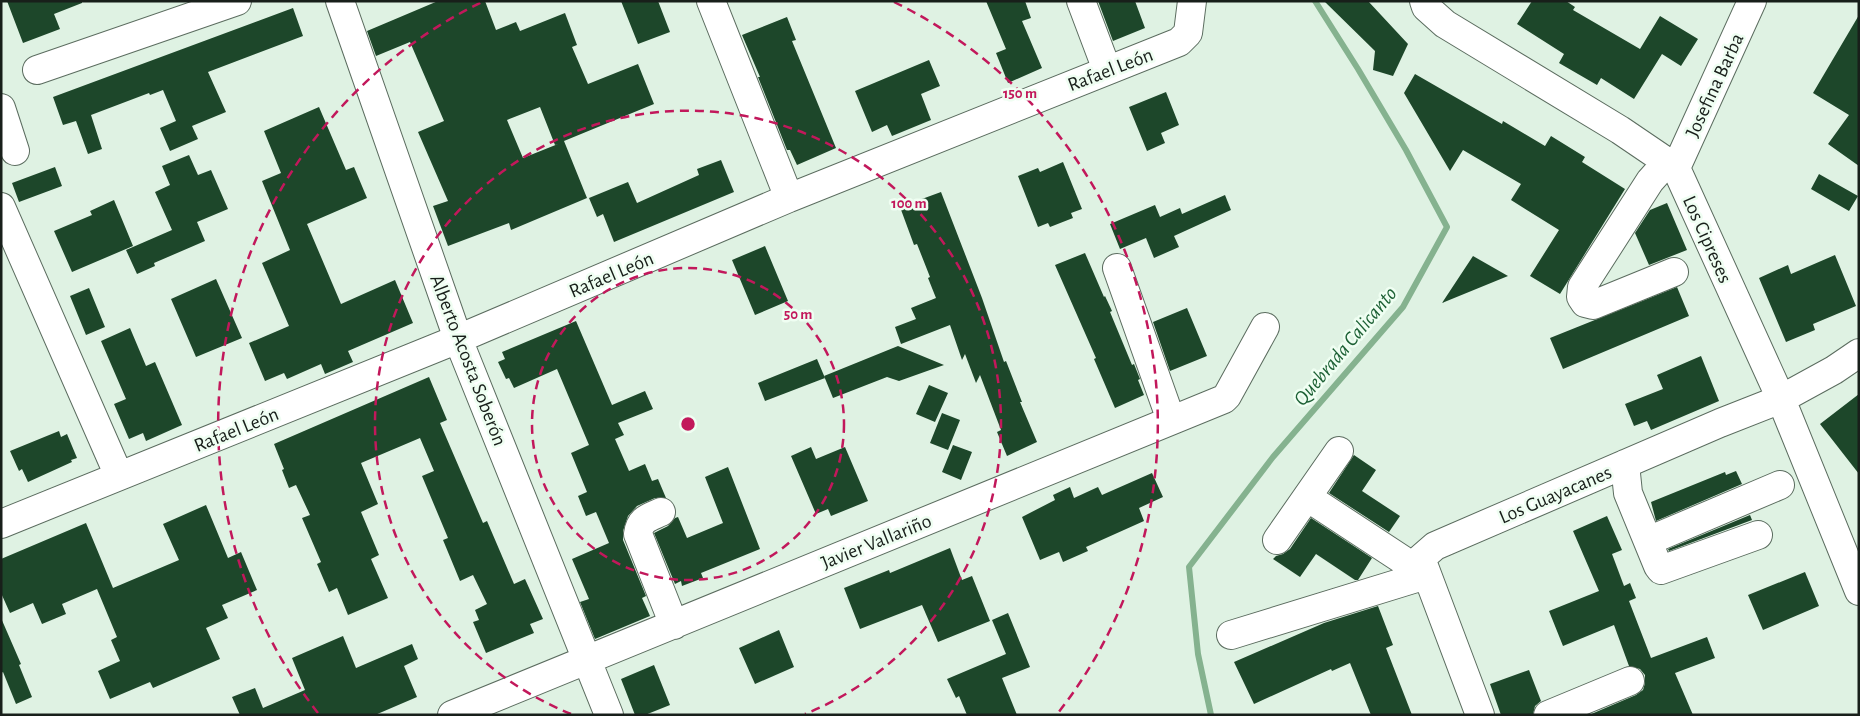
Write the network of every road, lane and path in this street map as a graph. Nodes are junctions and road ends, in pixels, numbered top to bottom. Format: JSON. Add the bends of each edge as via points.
{"nodes":[{"id":1,"x":237,"y":1,"type":"edge"},
{"id":2,"x":340,"y":1,"type":"edge"},
{"id":3,"x":711,"y":1,"type":"edge"},
{"id":4,"x":1081,"y":1,"type":"edge"},
{"id":5,"x":1192,"y":1,"type":"edge"},
{"id":6,"x":1424,"y":1,"type":"edge"},
{"id":7,"x":1752,"y":1,"type":"edge"},
{"id":8,"x":37,"y":70,"type":"dead end"},
{"id":9,"x":1107,"y":70,"type":"junction"},
{"id":10,"x":1,"y":108,"type":"edge"},
{"id":11,"x":15,"y":151,"type":"dead end"},
{"id":12,"x":1671,"y":165,"type":"junction"},
{"id":13,"x":789,"y":198,"type":"junction"},
{"id":14,"x":1,"y":207,"type":"edge"},
{"id":15,"x":1116,"y":268,"type":"dead end"},
{"id":16,"x":1674,"y":272,"type":"dead end"},
{"id":17,"x":1265,"y":326,"type":"dead end"},
{"id":18,"x":458,"y":339,"type":"junction"},
{"id":19,"x":1859,"y":353,"type":"edge"},
{"id":20,"x":1781,"y":399,"type":"junction"},
{"id":21,"x":1171,"y":420,"type":"junction"},
{"id":22,"x":1339,"y":451,"type":"dead end"},
{"id":23,"x":1625,"y":464,"type":"junction"},
{"id":24,"x":119,"y":476,"type":"junction"},
{"id":25,"x":1780,"y":484,"type":"dead end"},
{"id":26,"x":1308,"y":497,"type":"junction"},
{"id":27,"x":661,"y":512,"type":"dead end"},
{"id":28,"x":1,"y":524,"type":"edge"},
{"id":29,"x":1758,"y":536,"type":"dead end"},
{"id":30,"x":1277,"y":540,"type":"dead end"},
{"id":31,"x":1648,"y":541,"type":"junction"},
{"id":32,"x":1419,"y":570,"type":"junction"},
{"id":33,"x":1859,"y":591,"type":"edge"},
{"id":34,"x":674,"y":624,"type":"junction"},
{"id":35,"x":1231,"y":635,"type":"dead end"},
{"id":36,"x":588,"y":660,"type":"junction"},
{"id":37,"x":1630,"y":681,"type":"dead end"},
{"id":38,"x":452,"y":715,"type":"edge"},
{"id":39,"x":610,"y":715,"type":"edge"},
{"id":40,"x":1480,"y":715,"type":"edge"},
{"id":41,"x":1548,"y":715,"type":"edge"}],
"edges":[{"from":1,"to":8,"type":"street"},
{"from":2,"to":18,"type":"street","name":"Alberto Acosta Soberón"},
{"from":3,"to":13,"type":"street"},
{"from":4,"to":9,"type":"street"},
{"from":5,"to":9,"type":"street","name":"Rafael León","via":[[1188,33],[1179,42]]},
{"from":6,"to":12,"type":"street","via":[[1426,7],[1445,24],[1612,125]]},
{"from":7,"to":12,"type":"street","name":"Josefina Barba"},
{"from":9,"to":13,"type":"street","name":"Rafael León"},
{"from":10,"to":11,"type":"street"},
{"from":12,"to":16,"type":"street","name":"Josefina Barba","via":[[1650,181],[1582,287],[1582,297],[1593,305]]},
{"from":12,"to":20,"type":"street","name":"Los Cipreses"},
{"from":13,"to":18,"type":"street","name":"Rafael León"},
{"from":14,"to":24,"type":"street"},
{"from":15,"to":21,"type":"street"},
{"from":17,"to":21,"type":"street","name":"Javier Vallariño","via":[[1227,396]]},
{"from":18,"to":24,"type":"street","name":"Rafael León"},
{"from":18,"to":36,"type":"street","name":"Alberto Acosta Soberón"},
{"from":19,"to":20,"type":"street","name":"Los Guayacanes"},
{"from":20,"to":23,"type":"street","name":"Los Guayacanes"},
{"from":20,"to":33,"type":"street","name":"Los Cipreses"},
{"from":21,"to":34,"type":"street","name":"Javier Vallariño"},
{"from":22,"to":26,"type":"street"},
{"from":23,"to":31,"type":"street","via":[[1628,493]]},
{"from":23,"to":32,"type":"street","name":"Los Guayacanes","via":[[1435,546]]},
{"from":24,"to":28,"type":"street","name":"Rafael León"},
{"from":25,"to":31,"type":"street"},
{"from":26,"to":30,"type":"street"},
{"from":26,"to":32,"type":"street"},
{"from":27,"to":34,"type":"street","via":[[643,520],[638,534]]},
{"from":29,"to":31,"type":"street","via":[[1661,570]]},
{"from":32,"to":35,"type":"street"},
{"from":32,"to":40,"type":"street"},
{"from":34,"to":36,"type":"street","name":"Javier Vallariño"},
{"from":36,"to":38,"type":"street","name":"Javier Vallariño"},
{"from":36,"to":39,"type":"street","name":"Alberto Acosta Soberón"},
{"from":37,"to":41,"type":"street"}]}
